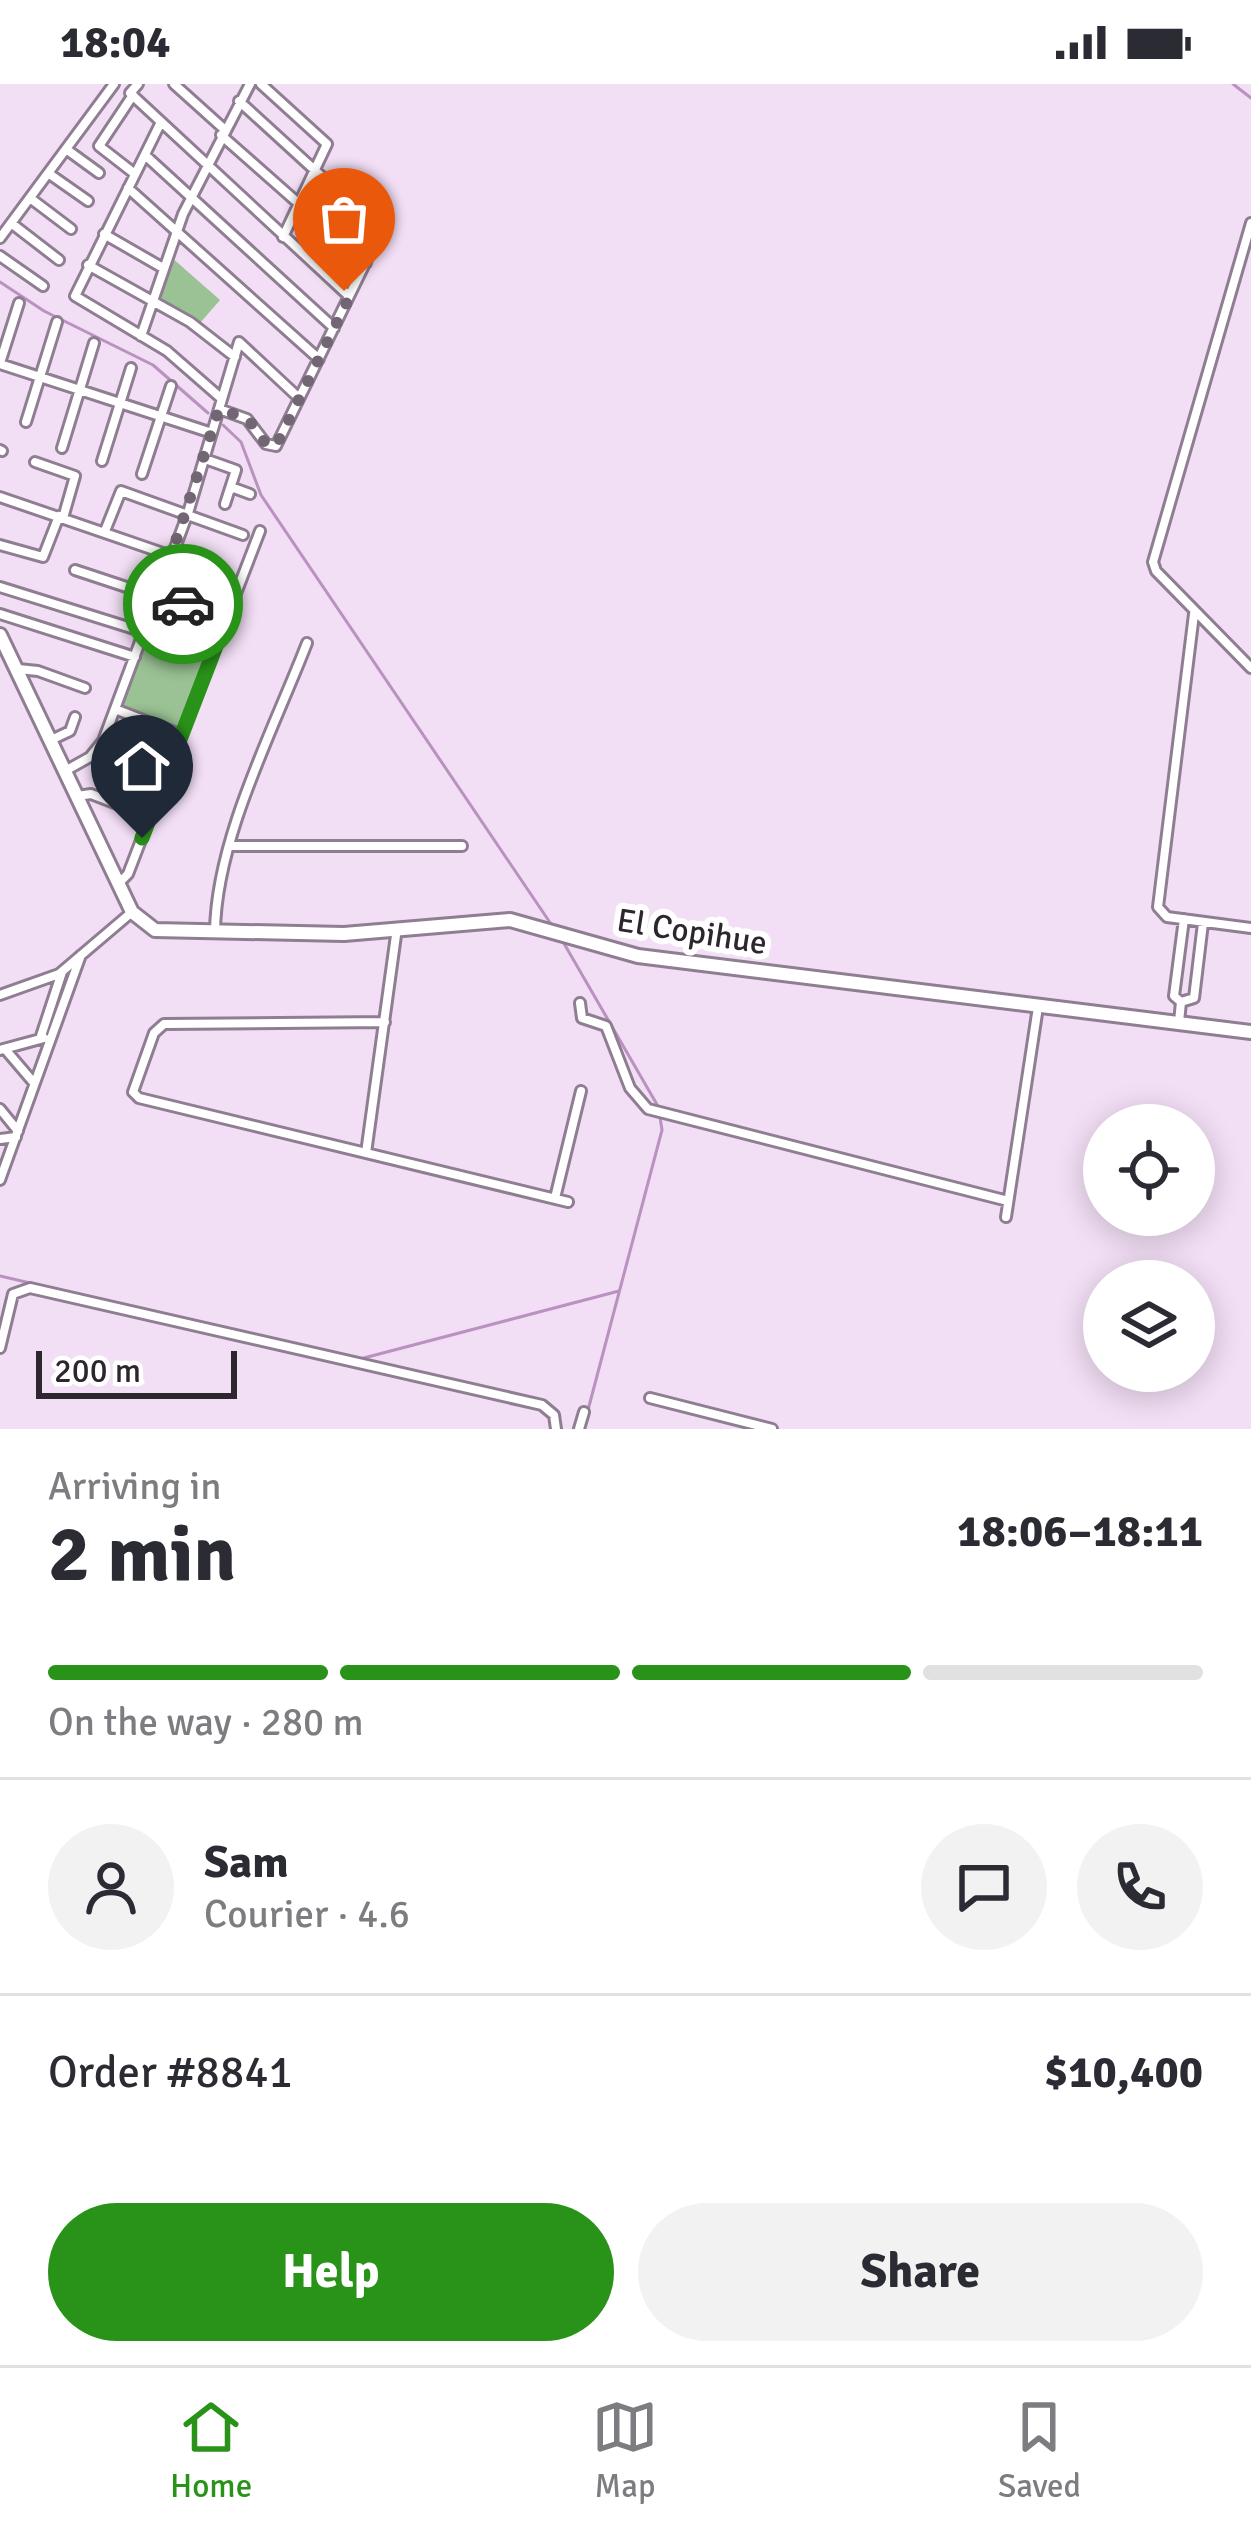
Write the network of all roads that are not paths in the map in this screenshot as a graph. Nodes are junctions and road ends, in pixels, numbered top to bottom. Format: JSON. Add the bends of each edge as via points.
{"nodes":[{"id":1,"x":114,"y":84,"type":"edge"},
{"id":2,"x":138,"y":84,"type":"edge"},
{"id":3,"x":174,"y":84,"type":"edge"},
{"id":4,"x":250,"y":84,"type":"edge"},
{"id":5,"x":261,"y":84,"type":"edge"},
{"id":6,"x":133,"y":95,"type":"junction"},
{"id":7,"x":238,"y":95,"type":"junction"},
{"id":8,"x":161,"y":122,"type":"junction"},
{"id":9,"x":222,"y":132,"type":"junction"},
{"id":10,"x":66,"y":148,"type":"junction"},
{"id":11,"x":145,"y":155,"type":"junction"},
{"id":12,"x":206,"y":165,"type":"junction"},
{"id":13,"x":315,"y":170,"type":"junction"},
{"id":14,"x":99,"y":172,"type":"dead end"},
{"id":15,"x":49,"y":173,"type":"junction"},
{"id":16,"x":135,"y":174,"type":"junction"},
{"id":17,"x":128,"y":188,"type":"junction"},
{"id":18,"x":191,"y":197,"type":"junction"},
{"id":19,"x":30,"y":198,"type":"junction"},
{"id":20,"x":88,"y":201,"type":"dead end"},
{"id":21,"x":298,"y":204,"type":"junction"},
{"id":22,"x":11,"y":223,"type":"junction"},
{"id":23,"x":1251,"y":223,"type":"edge"},
{"id":24,"x":71,"y":229,"type":"dead end"},
{"id":25,"x":176,"y":230,"type":"junction"},
{"id":26,"x":104,"y":234,"type":"junction"},
{"id":27,"x":283,"y":236,"type":"junction"},
{"id":28,"x":0,"y":238,"type":"edge"},
{"id":29,"x":0,"y":256,"type":"edge"},
{"id":30,"x":59,"y":260,"type":"dead end"},
{"id":31,"x":366,"y":262,"type":"junction"},
{"id":32,"x":88,"y":265,"type":"junction"},
{"id":33,"x":163,"y":268,"type":"junction"},
{"id":34,"x":43,"y":286,"type":"dead end"},
{"id":35,"x":350,"y":296,"type":"junction"},
{"id":36,"x":152,"y":300,"type":"junction"},
{"id":37,"x":19,"y":303,"type":"dead end"},
{"id":38,"x":57,"y":322,"type":"dead end"},
{"id":39,"x":334,"y":328,"type":"junction"},
{"id":40,"x":141,"y":336,"type":"junction"},
{"id":41,"x":94,"y":343,"type":"dead end"},
{"id":42,"x":235,"y":357,"type":"junction"},
{"id":43,"x":319,"y":359,"type":"junction"},
{"id":44,"x":0,"y":363,"type":"edge"},
{"id":45,"x":131,"y":368,"type":"dead end"},
{"id":46,"x":40,"y":377,"type":"junction"},
{"id":47,"x":171,"y":386,"type":"dead end"},
{"id":48,"x":80,"y":390,"type":"junction"},
{"id":49,"x":299,"y":398,"type":"junction"},
{"id":50,"x":121,"y":403,"type":"junction"},
{"id":51,"x":220,"y":404,"type":"junction"},
{"id":52,"x":161,"y":416,"type":"junction"},
{"id":53,"x":26,"y":422,"type":"dead end"},
{"id":54,"x":212,"y":433,"type":"junction"},
{"id":55,"x":62,"y":448,"type":"dead end"},
{"id":56,"x":205,"y":459,"type":"junction"},
{"id":57,"x":102,"y":461,"type":"dead end"},
{"id":58,"x":35,"y":462,"type":"dead end"},
{"id":59,"x":142,"y":474,"type":"dead end"},
{"id":60,"x":231,"y":487,"type":"junction"},
{"id":61,"x":250,"y":494,"type":"dead end"},
{"id":62,"x":0,"y":497,"type":"edge"},
{"id":63,"x":225,"y":504,"type":"dead end"},
{"id":64,"x":188,"y":513,"type":"junction"},
{"id":65,"x":61,"y":517,"type":"junction"},
{"id":66,"x":105,"y":531,"type":"junction"},
{"id":67,"x":260,"y":531,"type":"dead end"},
{"id":68,"x":243,"y":535,"type":"dead end"},
{"id":69,"x":0,"y":545,"type":"edge"},
{"id":70,"x":173,"y":554,"type":"junction"},
{"id":71,"x":75,"y":570,"type":"dead end"},
{"id":72,"x":227,"y":575,"type":"dead end"},
{"id":73,"x":0,"y":586,"type":"edge"},
{"id":74,"x":158,"y":596,"type":"junction"},
{"id":75,"x":1195,"y":612,"type":"junction"},
{"id":76,"x":0,"y":614,"type":"edge"},
{"id":77,"x":226,"y":620,"type":"junction"},
{"id":78,"x":144,"y":632,"type":"junction"},
{"id":79,"x":0,"y":635,"type":"edge"},
{"id":80,"x":307,"y":644,"type":"dead end"},
{"id":81,"x":4,"y":652,"type":"edge"},
{"id":82,"x":135,"y":657,"type":"junction"},
{"id":83,"x":1251,"y":668,"type":"edge"},
{"id":84,"x":16,"y":670,"type":"junction"},
{"id":85,"x":85,"y":688,"type":"dead end"},
{"id":86,"x":115,"y":710,"type":"junction"},
{"id":87,"x":75,"y":717,"type":"dead end"},
{"id":88,"x":182,"y":735,"type":"junction"},
{"id":89,"x":50,"y":740,"type":"junction"},
{"id":90,"x":97,"y":751,"type":"junction"},
{"id":91,"x":65,"y":771,"type":"junction"},
{"id":92,"x":152,"y":772,"type":"dead end"},
{"id":93,"x":77,"y":796,"type":"junction"},
{"id":94,"x":138,"y":812,"type":"dead end"},
{"id":95,"x":230,"y":846,"type":"junction"},
{"id":96,"x":462,"y":846,"type":"dead end"},
{"id":97,"x":119,"y":883,"type":"junction"},
{"id":98,"x":132,"y":912,"type":"junction"},
{"id":99,"x":1184,"y":919,"type":"junction"},
{"id":100,"x":1204,"y":922,"type":"junction"},
{"id":101,"x":397,"y":928,"type":"junction"},
{"id":102,"x":1251,"y":928,"type":"edge"},
{"id":103,"x":215,"y":932,"type":"junction"},
{"id":104,"x":80,"y":956,"type":"junction"},
{"id":105,"x":63,"y":971,"type":"junction"},
{"id":106,"x":0,"y":995,"type":"edge"},
{"id":107,"x":1181,"y":1002,"type":"junction"},
{"id":108,"x":580,"y":1003,"type":"dead end"},
{"id":109,"x":1038,"y":1007,"type":"junction"},
{"id":110,"x":385,"y":1022,"type":"junction"},
{"id":111,"x":1179,"y":1023,"type":"junction"},
{"id":112,"x":1251,"y":1031,"type":"edge"},
{"id":113,"x":46,"y":1038,"type":"junction"},
{"id":114,"x":2,"y":1049,"type":"edge"},
{"id":115,"x":35,"y":1084,"type":"junction"},
{"id":116,"x":580,"y":1090,"type":"dead end"},
{"id":117,"x":0,"y":1109,"type":"edge"},
{"id":118,"x":17,"y":1134,"type":"junction"},
{"id":119,"x":0,"y":1138,"type":"edge"},
{"id":120,"x":366,"y":1153,"type":"junction"},
{"id":121,"x":0,"y":1180,"type":"edge"},
{"id":122,"x":555,"y":1198,"type":"junction"},
{"id":123,"x":1008,"y":1201,"type":"junction"},
{"id":124,"x":568,"y":1202,"type":"dead end"},
{"id":125,"x":1006,"y":1216,"type":"dead end"},
{"id":126,"x":0,"y":1348,"type":"edge"},
{"id":127,"x":650,"y":1398,"type":"dead end"},
{"id":128,"x":584,"y":1412,"type":"dead end"},
{"id":129,"x":556,"y":1429,"type":"edge"},
{"id":130,"x":579,"y":1429,"type":"edge"},
{"id":131,"x":772,"y":1429,"type":"edge"}],
"edges":[{"from":1,"to":10,"type":"street"},
{"from":2,"to":6,"type":"street"},
{"from":3,"to":9,"type":"street"},
{"from":4,"to":7,"type":"street"},
{"from":5,"to":13,"type":"street","via":[[327,144]]},
{"from":6,"to":8,"type":"street"},
{"from":6,"to":16,"type":"street","via":[[99,146]]},
{"from":7,"to":9,"type":"street"},
{"from":7,"to":13,"type":"street"},
{"from":8,"to":11,"type":"street"},
{"from":8,"to":12,"type":"street"},
{"from":9,"to":12,"type":"street"},
{"from":9,"to":21,"type":"street"},
{"from":10,"to":14,"type":"street"},
{"from":10,"to":15,"type":"street"},
{"from":11,"to":16,"type":"street"},
{"from":11,"to":18,"type":"street"},
{"from":12,"to":18,"type":"street"},
{"from":12,"to":27,"type":"street"},
{"from":13,"to":21,"type":"street"},
{"from":13,"to":31,"type":"street","via":[[378,228]]},
{"from":15,"to":19,"type":"street"},
{"from":15,"to":20,"type":"street"},
{"from":16,"to":17,"type":"street"},
{"from":17,"to":25,"type":"street"},
{"from":17,"to":26,"type":"street"},
{"from":18,"to":25,"type":"street"},
{"from":18,"to":39,"type":"street"},
{"from":19,"to":22,"type":"street"},
{"from":19,"to":24,"type":"street"},
{"from":21,"to":27,"type":"street"},
{"from":21,"to":31,"type":"street"},
{"from":22,"to":28,"type":"street"},
{"from":22,"to":30,"type":"street"},
{"from":23,"to":75,"type":"street","via":[[1153,556],[1156,571]]},
{"from":25,"to":33,"type":"street"},
{"from":25,"to":43,"type":"street"},
{"from":26,"to":32,"type":"street"},
{"from":26,"to":33,"type":"street"},
{"from":27,"to":35,"type":"street"},
{"from":29,"to":34,"type":"street"},
{"from":31,"to":35,"type":"street"},
{"from":32,"to":36,"type":"street"},
{"from":32,"to":40,"type":"street","via":[[75,296]]},
{"from":33,"to":36,"type":"street"},
{"from":35,"to":39,"type":"street"},
{"from":36,"to":40,"type":"street"},
{"from":36,"to":42,"type":"street"},
{"from":37,"to":44,"type":"street"},
{"from":38,"to":46,"type":"street"},
{"from":39,"to":43,"type":"street"},
{"from":40,"to":51,"type":"street","via":[[176,358]]},
{"from":41,"to":48,"type":"street"},
{"from":42,"to":49,"type":"street","via":[[239,342]]},
{"from":42,"to":51,"type":"street"},
{"from":43,"to":49,"type":"street"},
{"from":44,"to":46,"type":"street"},
{"from":45,"to":50,"type":"street"},
{"from":46,"to":48,"type":"street"},
{"from":46,"to":53,"type":"street"},
{"from":47,"to":52,"type":"street"},
{"from":48,"to":50,"type":"street"},
{"from":48,"to":55,"type":"street"},
{"from":49,"to":51,"type":"street","via":[[274,447]]},
{"from":50,"to":52,"type":"street"},
{"from":50,"to":57,"type":"street"},
{"from":51,"to":54,"type":"street"},
{"from":52,"to":54,"type":"street"},
{"from":52,"to":59,"type":"street"},
{"from":54,"to":56,"type":"street"},
{"from":56,"to":60,"type":"street","via":[[236,470]]},
{"from":56,"to":64,"type":"street"},
{"from":58,"to":65,"type":"street","via":[[75,476]]},
{"from":60,"to":61,"type":"street"},
{"from":60,"to":63,"type":"street"},
{"from":62,"to":65,"type":"street"},
{"from":64,"to":66,"type":"street","via":[[118,492]]},
{"from":64,"to":68,"type":"street"},
{"from":64,"to":70,"type":"street"},
{"from":65,"to":66,"type":"street"},
{"from":65,"to":69,"type":"street","via":[[43,557]]},
{"from":66,"to":70,"type":"street"},
{"from":67,"to":77,"type":"street"},
{"from":70,"to":72,"type":"street"},
{"from":70,"to":74,"type":"street"},
{"from":71,"to":74,"type":"street"},
{"from":73,"to":78,"type":"street"},
{"from":74,"to":77,"type":"street"},
{"from":74,"to":78,"type":"street"},
{"from":75,"to":83,"type":"street"},
{"from":75,"to":99,"type":"street","via":[[1158,903],[1163,915]]},
{"from":76,"to":82,"type":"street"},
{"from":77,"to":88,"type":"street"},
{"from":78,"to":82,"type":"street"},
{"from":79,"to":81,"type":"main road"},
{"from":80,"to":95,"type":"street"},
{"from":81,"to":84,"type":"main road"},
{"from":82,"to":86,"type":"street"},
{"from":84,"to":85,"type":"street"},
{"from":84,"to":89,"type":"main road"},
{"from":86,"to":88,"type":"street"},
{"from":86,"to":90,"type":"street"},
{"from":87,"to":89,"type":"street","via":[[70,730]]},
{"from":88,"to":97,"type":"street"},
{"from":89,"to":91,"type":"main road"},
{"from":90,"to":91,"type":"street"},
{"from":90,"to":92,"type":"street"},
{"from":91,"to":93,"type":"main road"},
{"from":93,"to":94,"type":"street"},
{"from":93,"to":97,"type":"main road"},
{"from":95,"to":96,"type":"street"},
{"from":95,"to":103,"type":"street"},
{"from":97,"to":98,"type":"main road"},
{"from":98,"to":103,"type":"main road","name":"El Copihue","via":[[155,930]]},
{"from":98,"to":104,"type":"street"},
{"from":99,"to":100,"type":"street"},
{"from":99,"to":107,"type":"street","via":[[1174,996]]},
{"from":100,"to":102,"type":"street"},
{"from":100,"to":107,"type":"street","via":[[1194,998]]},
{"from":101,"to":103,"type":"main road","name":"El Copihue"},
{"from":101,"to":109,"type":"main road","name":"El Copihue","via":[[510,920],[638,956]]},
{"from":101,"to":110,"type":"street"},
{"from":104,"to":105,"type":"street"},
{"from":104,"to":113,"type":"street"},
{"from":105,"to":106,"type":"street"},
{"from":105,"to":113,"type":"street"},
{"from":107,"to":111,"type":"street"},
{"from":108,"to":123,"type":"street","via":[[582,1018],[606,1026],[630,1088],[660,1112]]},
{"from":109,"to":111,"type":"main road","name":"El Copihue"},
{"from":109,"to":123,"type":"street"},
{"from":110,"to":120,"type":"street"},
{"from":110,"to":120,"type":"street","via":[[167,1023],[154,1033],[133,1089],[139,1098]]},
{"from":111,"to":112,"type":"main road","name":"El Copihue"},
{"from":113,"to":114,"type":"street"},
{"from":113,"to":115,"type":"street"},
{"from":114,"to":115,"type":"street"},
{"from":115,"to":118,"type":"street"},
{"from":116,"to":122,"type":"street"},
{"from":117,"to":118,"type":"street"},
{"from":118,"to":119,"type":"street"},
{"from":118,"to":121,"type":"street"},
{"from":120,"to":122,"type":"street"},
{"from":122,"to":124,"type":"street"},
{"from":123,"to":125,"type":"street"},
{"from":126,"to":129,"type":"street","via":[[13,1294],[30,1288],[542,1405]]},
{"from":127,"to":131,"type":"street"},
{"from":128,"to":130,"type":"street"}]}
